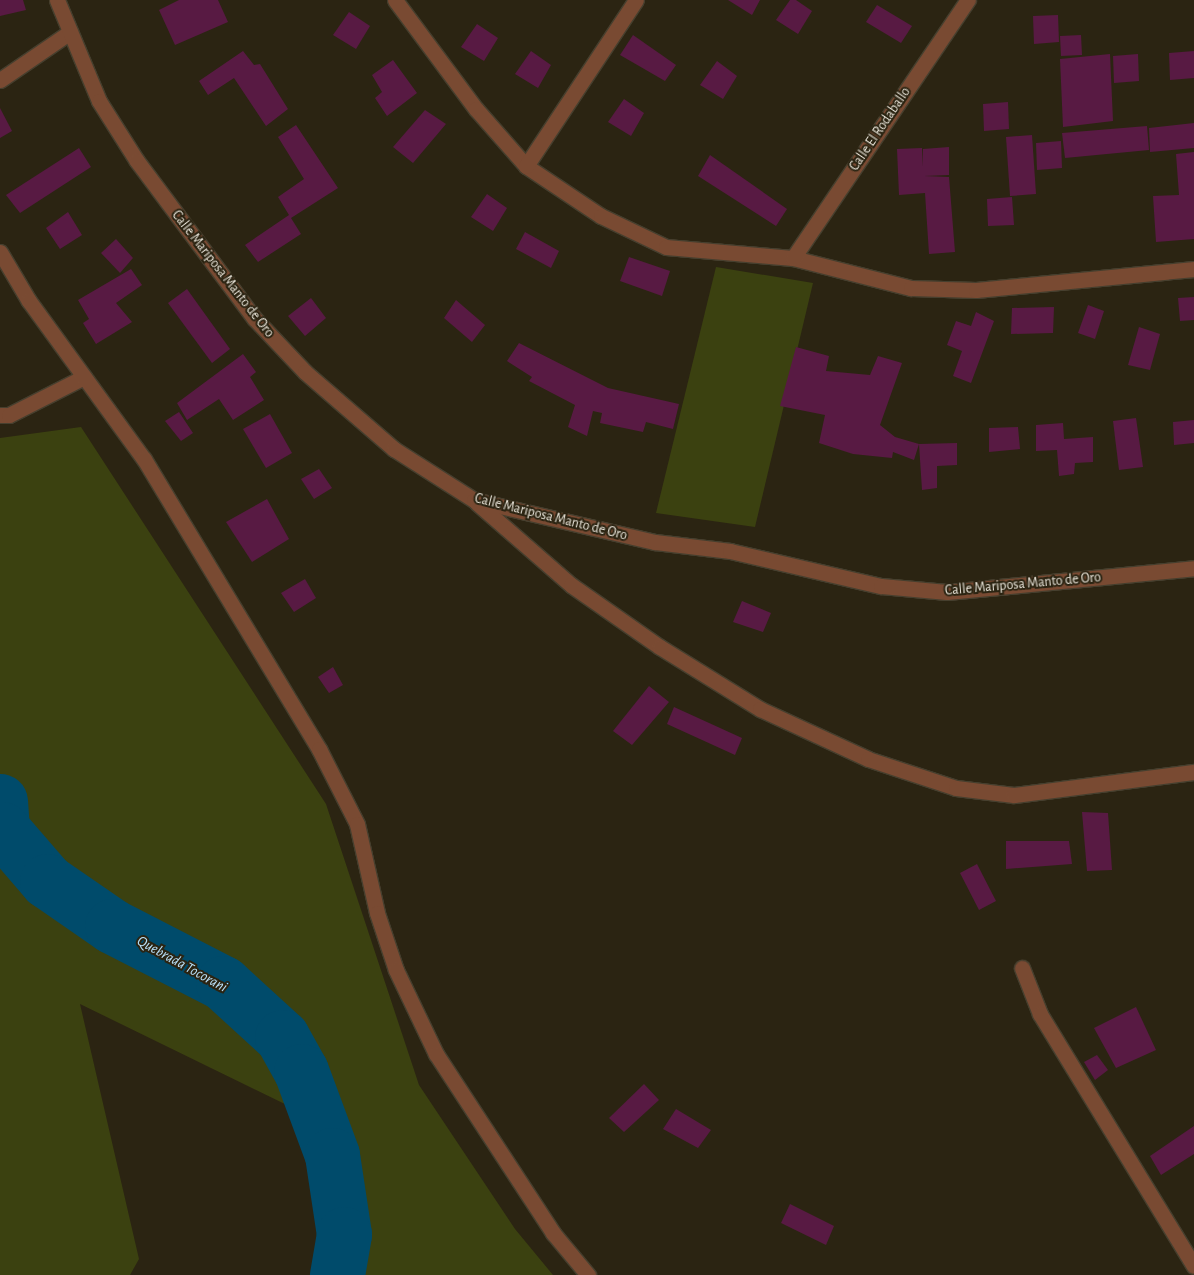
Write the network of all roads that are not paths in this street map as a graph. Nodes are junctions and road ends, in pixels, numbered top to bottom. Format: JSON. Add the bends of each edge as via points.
{"nodes":[{"id":1,"x":56,"y":0,"type":"edge"},
{"id":2,"x":395,"y":0,"type":"edge"},
{"id":3,"x":636,"y":0,"type":"edge"},
{"id":4,"x":968,"y":0,"type":"edge"},
{"id":5,"x":70,"y":32,"type":"junction"},
{"id":6,"x":0,"y":80,"type":"edge"},
{"id":7,"x":526,"y":166,"type":"junction"},
{"id":8,"x":0,"y":252,"type":"edge"},
{"id":9,"x":793,"y":258,"type":"junction"},
{"id":10,"x":1194,"y":269,"type":"edge"},
{"id":11,"x":84,"y":377,"type":"junction"},
{"id":12,"x":0,"y":416,"type":"edge"},
{"id":13,"x":474,"y":500,"type":"junction"},
{"id":14,"x":1194,"y":568,"type":"edge"},
{"id":15,"x":1194,"y":772,"type":"edge"},
{"id":16,"x":1022,"y":968,"type":"dead end"},
{"id":17,"x":1194,"y":1266,"type":"edge"},
{"id":18,"x":588,"y":1275,"type":"edge"}],
"edges":[{"from":1,"to":5,"type":"street","name":"Calle Mariposa Manto de Oro"},
{"from":2,"to":7,"type":"street","via":[[476,109]]},
{"from":3,"to":7,"type":"street"},
{"from":4,"to":9,"type":"street","name":"Calle El Rodaballo"},
{"from":5,"to":6,"type":"street"},
{"from":5,"to":13,"type":"street","name":"Calle Mariposa Manto de Oro","via":[[99,102],[132,153],[254,318],[305,372],[394,449]]},
{"from":7,"to":9,"type":"street","via":[[601,216],[666,247]]},
{"from":8,"to":11,"type":"street","via":[[29,301]]},
{"from":9,"to":10,"type":"street","via":[[910,288],[976,290]]},
{"from":11,"to":12,"type":"street","via":[[9,415]]},
{"from":11,"to":18,"type":"street","via":[[144,459],[319,749],[357,824],[377,913],[396,970],[436,1054],[552,1233]]},
{"from":13,"to":14,"type":"street","name":"Calle Mariposa Manto de Oro","via":[[655,542],[730,551],[881,586],[946,592]]},
{"from":13,"to":15,"type":"street","via":[[571,585],[660,647],[760,708],[868,759],[956,788],[1014,795]]},
{"from":16,"to":17,"type":"street","via":[[1040,1014]]}]}
